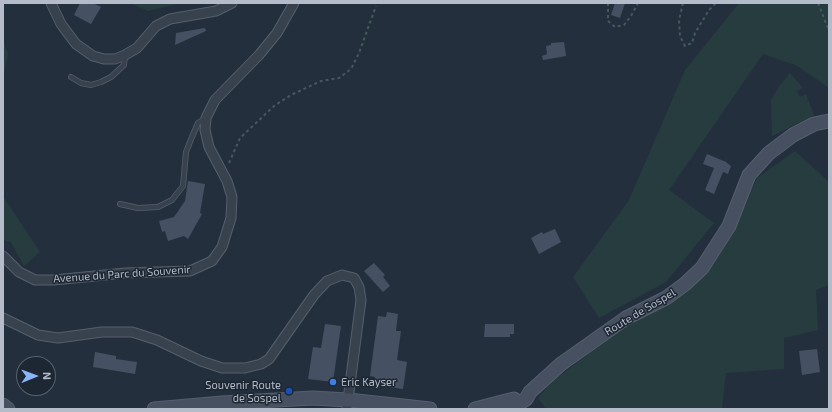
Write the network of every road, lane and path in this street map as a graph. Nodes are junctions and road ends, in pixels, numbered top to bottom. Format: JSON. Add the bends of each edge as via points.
{"nodes":[{"id":1,"x":51,"y":3,"type":"edge"},
{"id":2,"x":232,"y":3,"type":"edge"},
{"id":3,"x":294,"y":3,"type":"edge"},
{"id":4,"x":608,"y":3,"type":"edge"},
{"id":5,"x":638,"y":3,"type":"edge"},
{"id":6,"x":683,"y":3,"type":"edge"},
{"id":7,"x":716,"y":3,"type":"edge"},
{"id":8,"x":818,"y":3,"type":"edge"},
{"id":9,"x":376,"y":6,"type":"dead end"},
{"id":10,"x":829,"y":31,"type":"edge"},
{"id":11,"x":125,"y":55,"type":"junction"},
{"id":12,"x":71,"y":77,"type":"dead end"},
{"id":13,"x":206,"y":118,"type":"junction"},
{"id":14,"x":829,"y":121,"type":"edge"},
{"id":15,"x":221,"y":171,"type":"junction"},
{"id":16,"x":120,"y":204,"type":"dead end"},
{"id":17,"x":3,"y":256,"type":"edge"},
{"id":18,"x":3,"y":318,"type":"edge"},
{"id":19,"x":530,"y":392,"type":"junction"},
{"id":20,"x":348,"y":403,"type":"junction"},
{"id":21,"x":3,"y":405,"type":"edge"},
{"id":22,"x":8,"y":409,"type":"edge"},
{"id":23,"x":154,"y":409,"type":"edge"},
{"id":24,"x":228,"y":409,"type":"edge"},
{"id":25,"x":368,"y":409,"type":"edge"},
{"id":26,"x":430,"y":409,"type":"edge"},
{"id":27,"x":475,"y":409,"type":"edge"},
{"id":28,"x":505,"y":409,"type":"edge"}],
"edges":[{"from":1,"to":11,"type":"street","via":[[61,24],[76,44],[93,56],[104,60]]},
{"from":2,"to":11,"type":"street","via":[[216,11],[170,19],[156,26],[137,48]]},
{"from":3,"to":13,"type":"street","name":"Avenue du Parc du Souvenir","via":[[277,33],[215,100]]},
{"from":4,"to":5,"type":"path","via":[[608,21],[615,27],[624,26]]},
{"from":6,"to":7,"type":"path","via":[[679,28],[685,46],[692,43],[695,33]]},
{"from":8,"to":10,"type":"path"},
{"from":9,"to":15,"type":"path","via":[[351,69],[339,78],[321,81],[274,106],[240,138],[229,163]]},
{"from":11,"to":12,"type":"lane","via":[[124,65],[101,82],[91,85]]},
{"from":13,"to":15,"type":"street","name":"Avenue du Parc du Souvenir","via":[[205,130],[209,147]]},
{"from":13,"to":16,"type":"lane","via":[[198,123],[186,152],[183,186],[172,200],[158,207],[138,208]]},
{"from":14,"to":19,"type":"main road","name":"Route de Sospel","via":[[814,124],[793,135],[769,153],[749,176],[729,226],[702,268],[685,284],[666,298],[621,322],[562,364]]},
{"from":15,"to":17,"type":"street","name":"Avenue du Parc du Souvenir","via":[[232,197],[231,218],[222,247],[212,261],[190,271],[125,272],[35,280],[19,272]]},
{"from":18,"to":20,"type":"street","via":[[38,335],[58,338],[102,332],[132,332],[158,340],[222,368],[245,368],[261,364],[269,358],[314,295],[327,281],[342,275],[354,278],[360,287],[361,300]]},
{"from":19,"to":27,"type":"main road","name":"Route de Sospel","via":[[513,400]]},
{"from":19,"to":28,"type":"main road","name":"Route de Sospel","via":[[526,399]]},
{"from":20,"to":23,"type":"main road","via":[[290,398]]},
{"from":20,"to":24,"type":"main road"},
{"from":20,"to":25,"type":"main road"},
{"from":20,"to":26,"type":"main road"},
{"from":21,"to":22,"type":"main road"}]}
